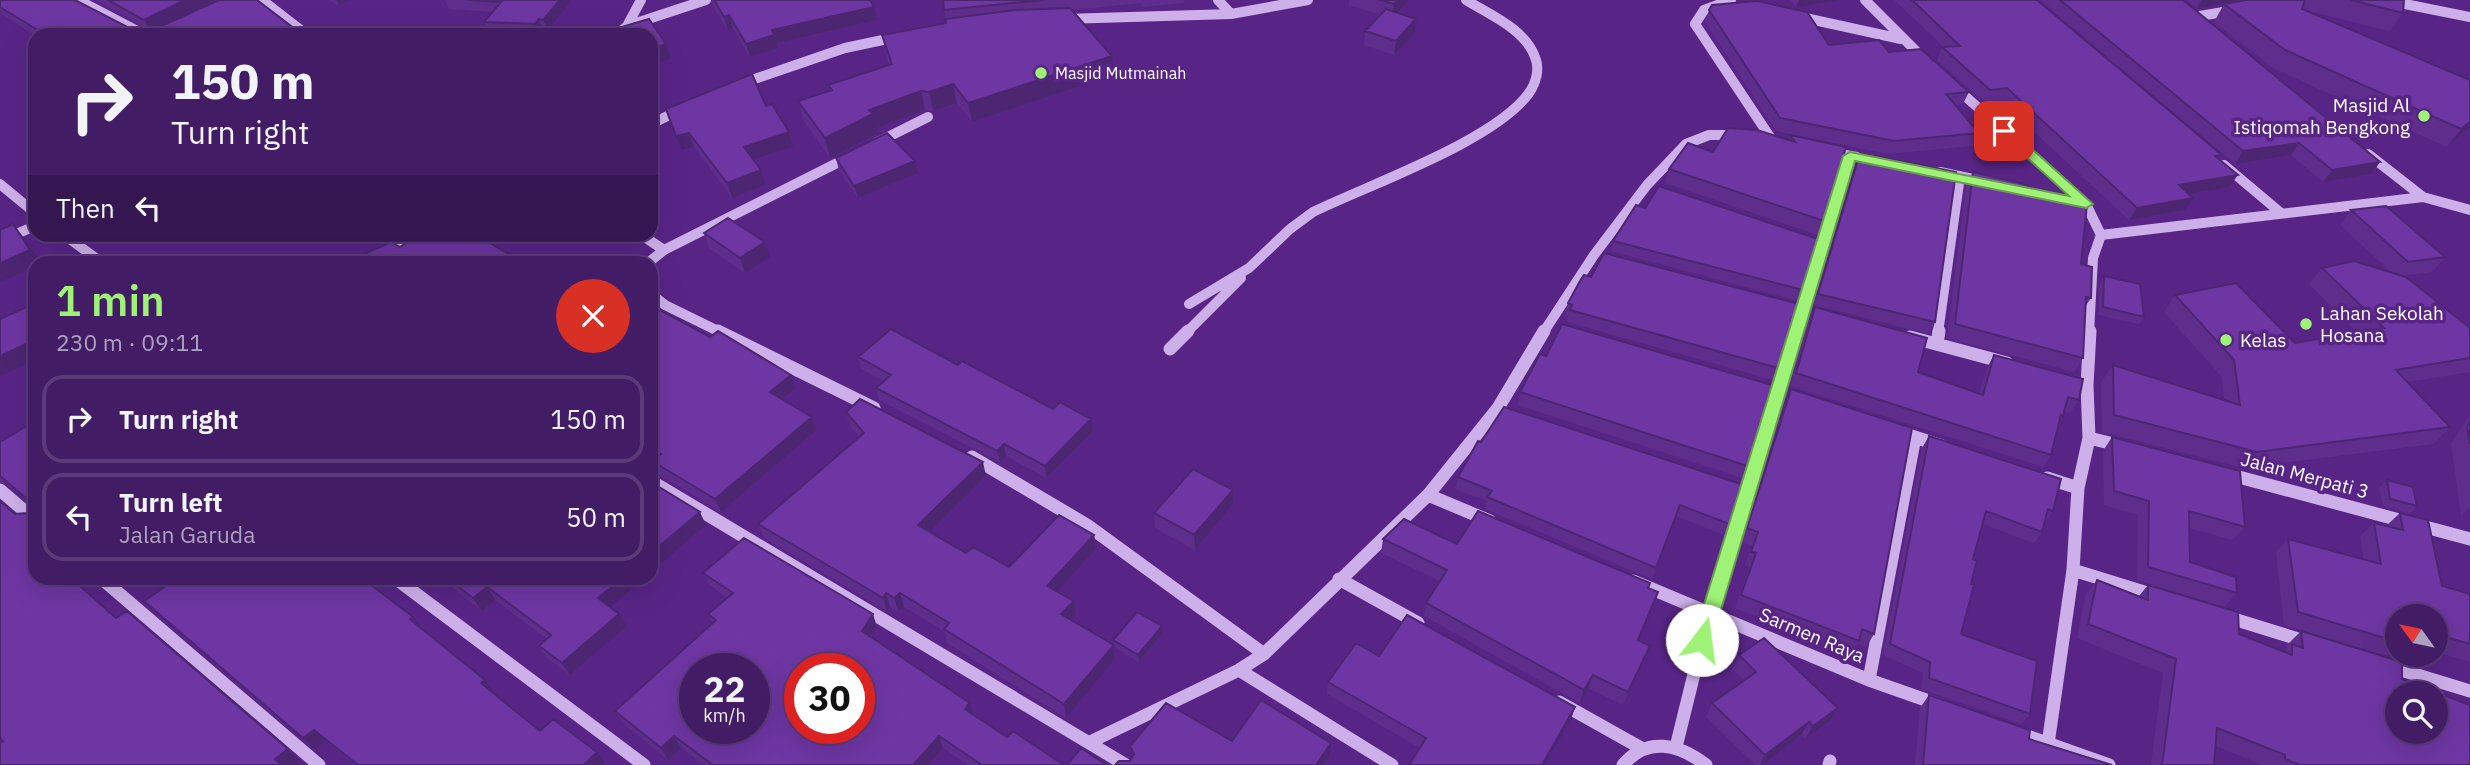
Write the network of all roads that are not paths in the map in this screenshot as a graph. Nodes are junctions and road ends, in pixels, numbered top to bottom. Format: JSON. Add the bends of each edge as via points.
{"nodes":[{"id":1,"x":78,"y":0,"type":"edge"},
{"id":2,"x":262,"y":0,"type":"edge"},
{"id":3,"x":641,"y":0,"type":"edge"},
{"id":4,"x":706,"y":0,"type":"edge"},
{"id":5,"x":1218,"y":0,"type":"edge"},
{"id":6,"x":1308,"y":0,"type":"edge"},
{"id":7,"x":1466,"y":0,"type":"edge"},
{"id":8,"x":1731,"y":0,"type":"edge"},
{"id":9,"x":1865,"y":0,"type":"edge"},
{"id":10,"x":2385,"y":0,"type":"edge"},
{"id":11,"x":1744,"y":4,"type":"edge"},
{"id":12,"x":2431,"y":4,"type":"edge"},
{"id":13,"x":2249,"y":8,"type":"edge"},
{"id":14,"x":2184,"y":9,"type":"edge"},
{"id":15,"x":1231,"y":14,"type":"junction"},
{"id":16,"x":1783,"y":14,"type":"edge"},
{"id":17,"x":2194,"y":17,"type":"junction"},
{"id":18,"x":2470,"y":17,"type":"edge"},
{"id":19,"x":1055,"y":19,"type":"edge"},
{"id":20,"x":627,"y":26,"type":"joint"},
{"id":21,"x":2205,"y":26,"type":"edge"},
{"id":22,"x":132,"y":28,"type":"edge"},
{"id":23,"x":299,"y":28,"type":"edge"},
{"id":24,"x":908,"y":35,"type":"edge"},
{"id":25,"x":1902,"y":39,"type":"junction"},
{"id":26,"x":1932,"y":66,"type":"edge"},
{"id":27,"x":1943,"y":76,"type":"edge"},
{"id":28,"x":731,"y":88,"type":"edge"},
{"id":29,"x":693,"y":103,"type":"edge"},
{"id":30,"x":928,"y":117,"type":"dead end"},
{"id":31,"x":658,"y":120,"type":"edge"},
{"id":32,"x":2358,"y":146,"type":"edge"},
{"id":33,"x":1811,"y":148,"type":"edge"},
{"id":34,"x":1850,"y":156,"type":"junction"},
{"id":35,"x":2218,"y":160,"type":"edge"},
{"id":36,"x":1887,"y":163,"type":"edge"},
{"id":37,"x":1923,"y":169,"type":"edge"},
{"id":38,"x":1960,"y":176,"type":"junction"},
{"id":39,"x":0,"y":184,"type":"edge"},
{"id":40,"x":2006,"y":186,"type":"edge"},
{"id":41,"x":2052,"y":197,"type":"edge"},
{"id":42,"x":2423,"y":197,"type":"junction"},
{"id":43,"x":2086,"y":204,"type":"junction"},
{"id":44,"x":28,"y":207,"type":"edge"},
{"id":45,"x":2470,"y":210,"type":"edge"},
{"id":46,"x":2281,"y":213,"type":"junction"},
{"id":47,"x":28,"y":229,"type":"edge"},
{"id":48,"x":2101,"y":235,"type":"junction"},
{"id":49,"x":0,"y":241,"type":"edge"},
{"id":50,"x":73,"y":242,"type":"edge"},
{"id":51,"x":86,"y":242,"type":"edge"},
{"id":52,"x":409,"y":242,"type":"edge"},
{"id":53,"x":652,"y":242,"type":"edge"},
{"id":54,"x":83,"y":250,"type":"junction"},
{"id":55,"x":664,"y":250,"type":"junction"},
{"id":56,"x":92,"y":256,"type":"edge"},
{"id":57,"x":379,"y":256,"type":"edge"},
{"id":58,"x":656,"y":256,"type":"edge"},
{"id":59,"x":1256,"y":262,"type":"junction"},
{"id":60,"x":658,"y":300,"type":"edge"},
{"id":61,"x":1189,"y":304,"type":"dead end"},
{"id":62,"x":1896,"y":333,"type":"edge"},
{"id":63,"x":1937,"y":344,"type":"junction"},
{"id":64,"x":1170,"y":349,"type":"dead end"},
{"id":65,"x":2024,"y":368,"type":"edge"},
{"id":66,"x":888,"y":414,"type":"edge"},
{"id":67,"x":1878,"y":425,"type":"edge"},
{"id":68,"x":1914,"y":437,"type":"junction"},
{"id":69,"x":2089,"y":438,"type":"junction"},
{"id":70,"x":957,"y":449,"type":"edge"},
{"id":71,"x":1952,"y":449,"type":"edge"},
{"id":72,"x":2141,"y":452,"type":"edge"},
{"id":73,"x":2207,"y":469,"type":"edge"},
{"id":74,"x":2028,"y":472,"type":"edge"},
{"id":75,"x":658,"y":485,"type":"edge"},
{"id":76,"x":2078,"y":488,"type":"junction"},
{"id":77,"x":0,"y":490,"type":"edge"},
{"id":78,"x":1428,"y":495,"type":"junction"},
{"id":79,"x":28,"y":514,"type":"edge"},
{"id":80,"x":1505,"y":527,"type":"edge"},
{"id":81,"x":2470,"y":539,"type":"edge"},
{"id":82,"x":2073,"y":570,"type":"junction"},
{"id":83,"x":1620,"y":576,"type":"edge"},
{"id":84,"x":1339,"y":579,"type":"junction"},
{"id":85,"x":109,"y":585,"type":"edge"},
{"id":86,"x":404,"y":585,"type":"edge"},
{"id":87,"x":2166,"y":598,"type":"edge"},
{"id":88,"x":2206,"y":611,"type":"edge"},
{"id":89,"x":1709,"y":613,"type":"junction"},
{"id":90,"x":1436,"y":633,"type":"edge"},
{"id":91,"x":2325,"y":647,"type":"edge"},
{"id":92,"x":1264,"y":654,"type":"junction"},
{"id":93,"x":2377,"y":663,"type":"edge"},
{"id":94,"x":1239,"y":670,"type":"junction"},
{"id":95,"x":1869,"y":680,"type":"junction"},
{"id":96,"x":2470,"y":691,"type":"edge"},
{"id":97,"x":1544,"y":694,"type":"edge"},
{"id":98,"x":1959,"y":712,"type":"edge"},
{"id":99,"x":1997,"y":726,"type":"edge"},
{"id":100,"x":1090,"y":742,"type":"junction"},
{"id":101,"x":2048,"y":744,"type":"junction"},
{"id":102,"x":1676,"y":747,"type":"junction"},
{"id":103,"x":1641,"y":748,"type":"junction"},
{"id":104,"x":636,"y":763,"type":"edge"},
{"id":105,"x":319,"y":765,"type":"edge"},
{"id":106,"x":1126,"y":765,"type":"edge"},
{"id":107,"x":1392,"y":765,"type":"edge"},
{"id":108,"x":1623,"y":765,"type":"edge"},
{"id":109,"x":1706,"y":765,"type":"edge"},
{"id":110,"x":2109,"y":765,"type":"edge"}],
"edges":[{"from":1,"to":22,"type":"street"},
{"from":2,"to":23,"type":"street"},
{"from":3,"to":20,"type":"street"},
{"from":4,"to":20,"type":"street"},
{"from":5,"to":15,"type":"street"},
{"from":6,"to":15,"type":"street"},
{"from":7,"to":59,"type":"street","via":[[1523,38],[1536,58],[1535,86],[1503,118],[1451,149],[1314,211],[1290,227]]},
{"from":8,"to":11,"type":"street"},
{"from":8,"to":78,"type":"street","via":[[1702,10],[1695,24],[1779,142],[1728,134],[1696,138],[1686,144],[1601,257],[1504,410]]},
{"from":9,"to":25,"type":"street"},
{"from":10,"to":12,"type":"street"},
{"from":12,"to":18,"type":"street"},
{"from":13,"to":17,"type":"street"},
{"from":14,"to":17,"type":"street"},
{"from":15,"to":19,"type":"street"},
{"from":16,"to":25,"type":"street"},
{"from":17,"to":21,"type":"street"},
{"from":24,"to":28,"type":"street","via":[[845,48]]},
{"from":25,"to":26,"type":"street"},
{"from":27,"to":43,"type":"street"},
{"from":29,"to":31,"type":"street"},
{"from":30,"to":55,"type":"street"},
{"from":32,"to":42,"type":"street"},
{"from":33,"to":34,"type":"street"},
{"from":34,"to":36,"type":"street"},
{"from":34,"to":89,"type":"street","via":[[1815,242],[1779,392],[1742,488]]},
{"from":35,"to":46,"type":"street"},
{"from":37,"to":38,"type":"street"},
{"from":38,"to":40,"type":"street"},
{"from":38,"to":63,"type":"street"},
{"from":39,"to":44,"type":"street"},
{"from":41,"to":43,"type":"street"},
{"from":42,"to":45,"type":"street"},
{"from":42,"to":46,"type":"street"},
{"from":43,"to":48,"type":"street"},
{"from":46,"to":48,"type":"street"},
{"from":47,"to":49,"type":"street"},
{"from":48,"to":69,"type":"street","via":[[2093,258],[2081,383]]},
{"from":50,"to":54,"type":"street"},
{"from":51,"to":54,"type":"street"},
{"from":52,"to":57,"type":"street"},
{"from":53,"to":55,"type":"street"},
{"from":54,"to":56,"type":"street"},
{"from":55,"to":58,"type":"street"},
{"from":59,"to":61,"type":"street"},
{"from":59,"to":64,"type":"street"},
{"from":60,"to":66,"type":"street"},
{"from":62,"to":63,"type":"street"},
{"from":63,"to":65,"type":"street"},
{"from":67,"to":68,"type":"street"},
{"from":68,"to":71,"type":"street"},
{"from":68,"to":95,"type":"street"},
{"from":69,"to":72,"type":"street"},
{"from":69,"to":76,"type":"street"},
{"from":70,"to":92,"type":"street","via":[[1087,525]]},
{"from":73,"to":81,"type":"street","name":"Jalan Merpati 3"},
{"from":74,"to":76,"type":"street"},
{"from":75,"to":100,"type":"street"},
{"from":76,"to":82,"type":"street"},
{"from":77,"to":79,"type":"street"},
{"from":78,"to":80,"type":"street"},
{"from":78,"to":84,"type":"street"},
{"from":82,"to":87,"type":"street"},
{"from":82,"to":101,"type":"street"},
{"from":83,"to":89,"type":"street","name":"Sarmen Raya"},
{"from":84,"to":90,"type":"street"},
{"from":84,"to":92,"type":"street"},
{"from":85,"to":105,"type":"street"},
{"from":86,"to":104,"type":"street"},
{"from":88,"to":91,"type":"street"},
{"from":89,"to":95,"type":"street","name":"Sarmen Raya"},
{"from":89,"to":102,"type":"street"},
{"from":92,"to":94,"type":"street"},
{"from":93,"to":96,"type":"street"},
{"from":94,"to":100,"type":"street"},
{"from":94,"to":107,"type":"street"},
{"from":95,"to":98,"type":"street","name":"Sarmen Raya"},
{"from":97,"to":103,"type":"street"},
{"from":99,"to":101,"type":"street"},
{"from":100,"to":106,"type":"street"},
{"from":101,"to":110,"type":"street"},
{"from":102,"to":103,"type":"street"},
{"from":102,"to":109,"type":"street"},
{"from":103,"to":108,"type":"street"}]}
